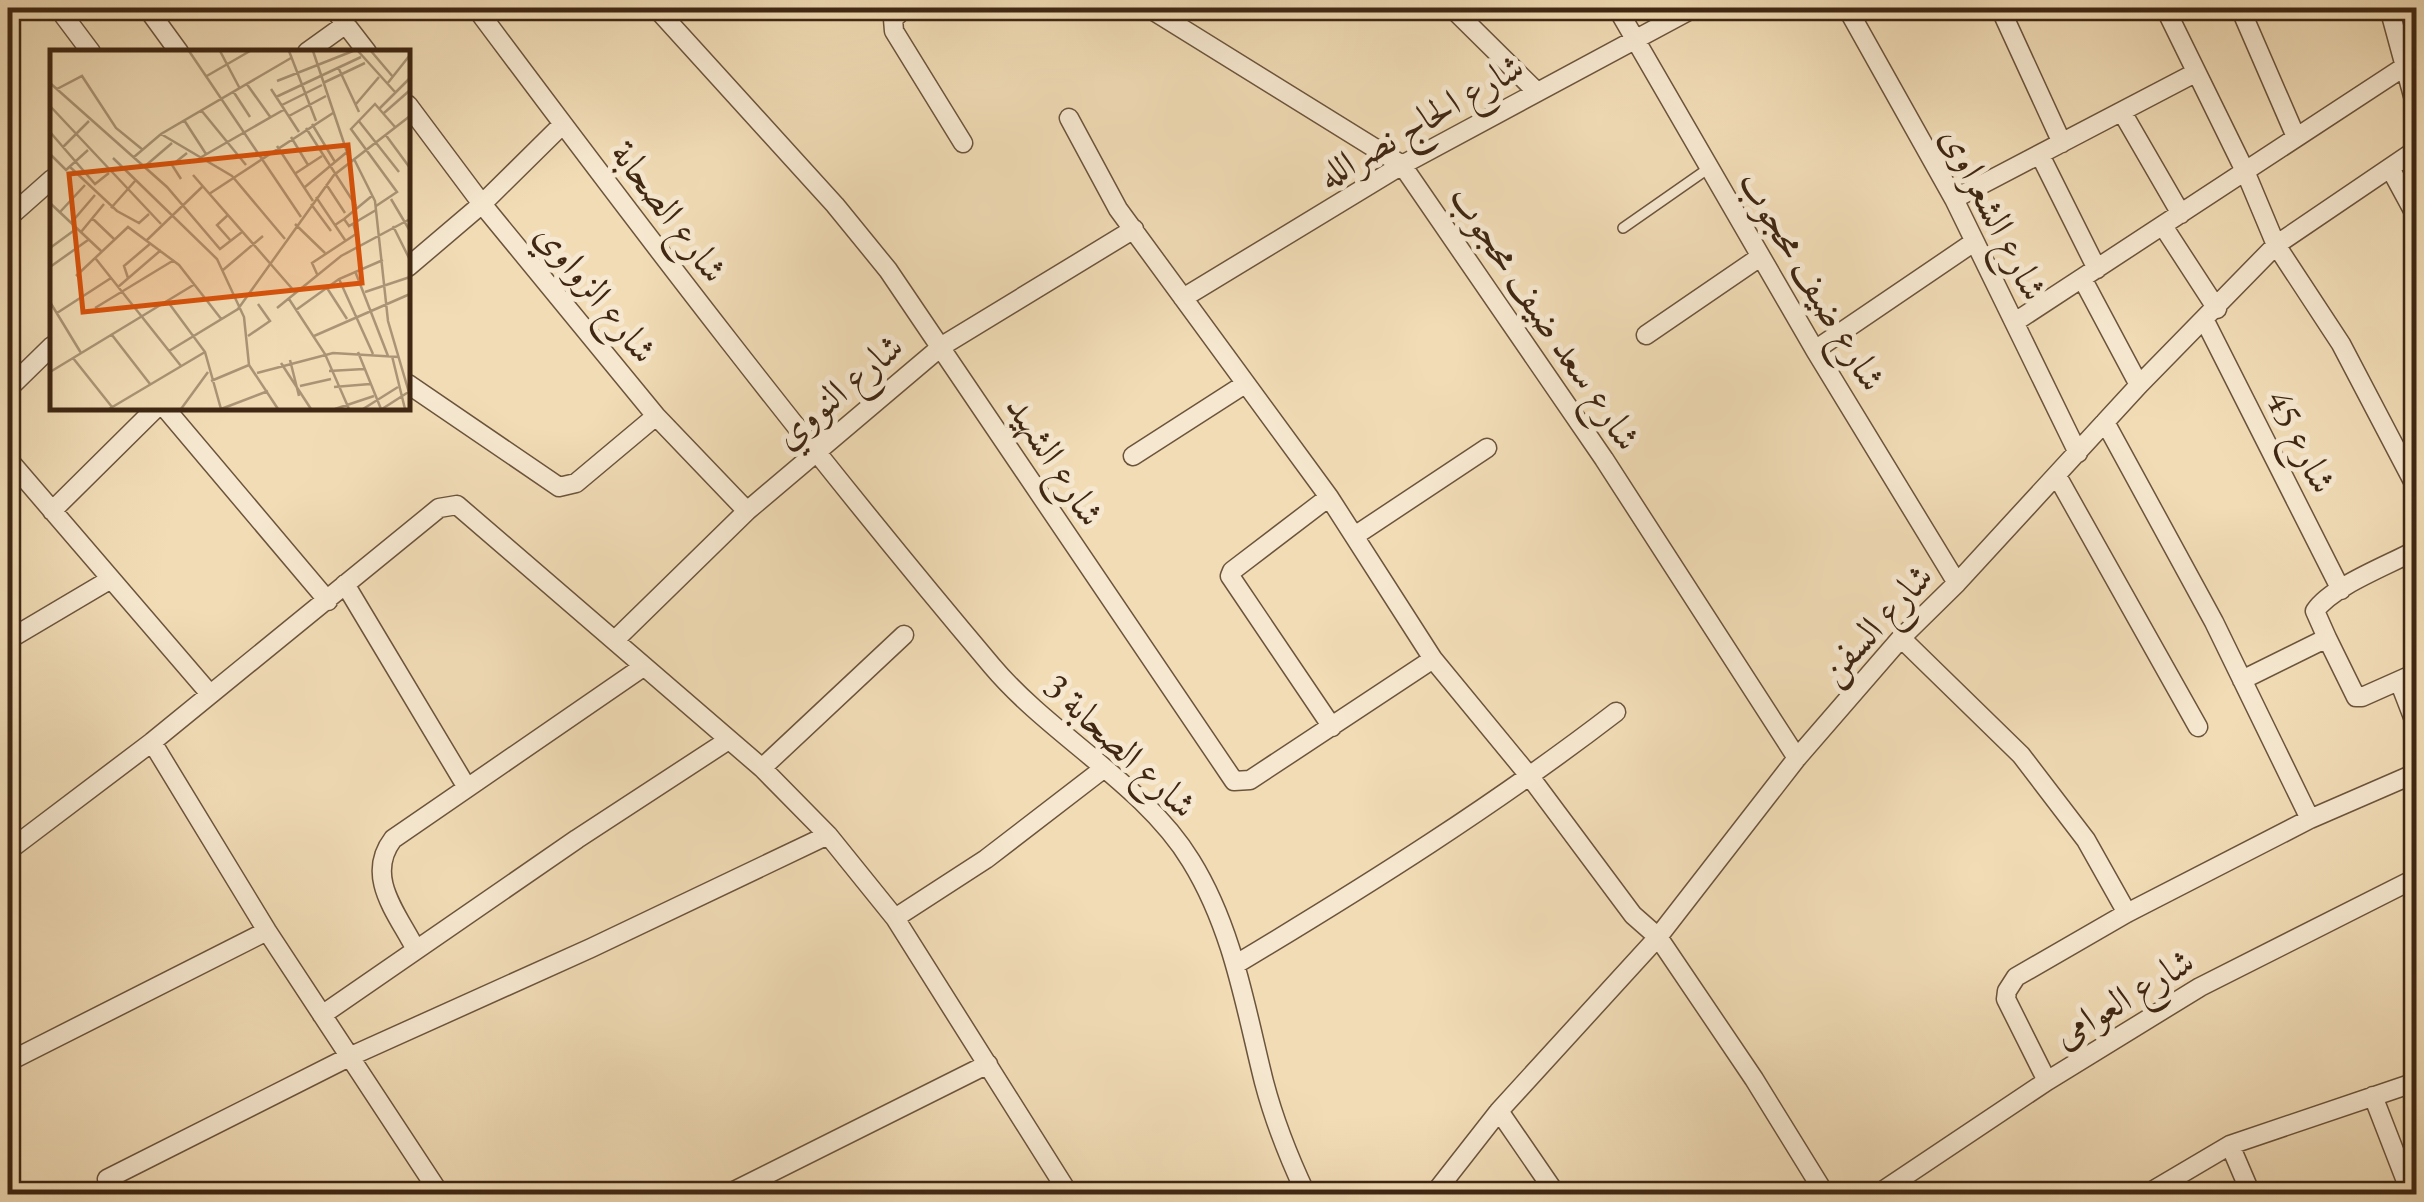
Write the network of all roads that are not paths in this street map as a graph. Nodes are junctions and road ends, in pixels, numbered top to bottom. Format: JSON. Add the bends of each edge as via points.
{"nodes":[{"id":1,"x":58,"y":8,"type":"edge"},
{"id":2,"x":147,"y":8,"type":"edge"},
{"id":3,"x":334,"y":8,"type":"edge"},
{"id":4,"x":476,"y":8,"type":"edge"},
{"id":5,"x":656,"y":8,"type":"edge"},
{"id":6,"x":905,"y":8,"type":"edge"},
{"id":7,"x":1149,"y":8,"type":"edge"},
{"id":8,"x":1452,"y":8,"type":"edge"},
{"id":9,"x":1617,"y":8,"type":"edge"},
{"id":10,"x":1694,"y":8,"type":"edge"},
{"id":11,"x":1848,"y":8,"type":"edge"},
{"id":12,"x":2000,"y":8,"type":"edge"},
{"id":13,"x":2165,"y":8,"type":"edge"},
{"id":14,"x":2240,"y":8,"type":"edge"},
{"id":15,"x":2389,"y":8,"type":"edge"},
{"id":16,"x":346,"y":24,"type":"junction"},
{"id":17,"x":1634,"y":39,"type":"junction"},
{"id":18,"x":89,"y":50,"type":"edge"},
{"id":19,"x":178,"y":50,"type":"edge"},
{"id":20,"x":310,"y":50,"type":"edge"},
{"id":21,"x":366,"y":50,"type":"edge"},
{"id":22,"x":2406,"y":64,"type":"junction"},
{"id":23,"x":2195,"y":73,"type":"junction"},
{"id":24,"x":1536,"y":91,"type":"junction"},
{"id":25,"x":2416,"y":107,"type":"edge"},
{"id":26,"x":410,"y":108,"type":"edge"},
{"id":27,"x":2122,"y":112,"type":"junction"},
{"id":28,"x":1068,"y":118,"type":"dead end"},
{"id":29,"x":563,"y":124,"type":"junction"},
{"id":30,"x":2296,"y":137,"type":"junction"},
{"id":31,"x":963,"y":143,"type":"dead end"},
{"id":32,"x":2062,"y":143,"type":"junction"},
{"id":33,"x":2416,"y":150,"type":"edge"},
{"id":34,"x":2040,"y":155,"type":"junction"},
{"id":35,"x":1402,"y":165,"type":"junction"},
{"id":36,"x":1708,"y":168,"type":"junction"},
{"id":37,"x":2390,"y":168,"type":"junction"},
{"id":38,"x":2245,"y":171,"type":"junction"},
{"id":39,"x":50,"y":182,"type":"edge"},
{"id":40,"x":1954,"y":200,"type":"junction"},
{"id":41,"x":482,"y":204,"type":"junction"},
{"id":42,"x":2181,"y":214,"type":"junction"},
{"id":43,"x":2416,"y":216,"type":"edge"},
{"id":44,"x":8,"y":218,"type":"edge"},
{"id":45,"x":2163,"y":226,"type":"junction"},
{"id":46,"x":1623,"y":228,"type":"dead end"},
{"id":47,"x":1134,"y":229,"type":"junction"},
{"id":48,"x":1974,"y":242,"type":"junction"},
{"id":49,"x":2276,"y":246,"type":"junction"},
{"id":50,"x":1760,"y":257,"type":"junction"},
{"id":51,"x":410,"y":265,"type":"edge"},
{"id":52,"x":2090,"y":273,"type":"junction"},
{"id":53,"x":1184,"y":298,"type":"junction"},
{"id":54,"x":2210,"y":315,"type":"junction"},
{"id":55,"x":2015,"y":322,"type":"junction"},
{"id":56,"x":1646,"y":334,"type":"dead end"},
{"id":57,"x":942,"y":346,"type":"junction"},
{"id":58,"x":50,"y":348,"type":"edge"},
{"id":59,"x":1814,"y":350,"type":"junction"},
{"id":60,"x":1245,"y":384,"type":"junction"},
{"id":61,"x":410,"y":385,"type":"edge"},
{"id":62,"x":2139,"y":385,"type":"junction"},
{"id":63,"x":8,"y":389,"type":"edge"},
{"id":64,"x":154,"y":410,"type":"edge"},
{"id":65,"x":167,"y":410,"type":"edge"},
{"id":66,"x":656,"y":416,"type":"junction"},
{"id":67,"x":2106,"y":422,"type":"junction"},
{"id":68,"x":1487,"y":448,"type":"dead end"},
{"id":69,"x":814,"y":452,"type":"junction"},
{"id":70,"x":2078,"y":453,"type":"junction"},
{"id":71,"x":1133,"y":456,"type":"dead end"},
{"id":72,"x":8,"y":459,"type":"edge"},
{"id":73,"x":2058,"y":476,"type":"junction"},
{"id":74,"x":15,"y":480,"type":"edge"},
{"id":75,"x":2416,"y":488,"type":"edge"},
{"id":76,"x":1330,"y":497,"type":"junction"},
{"id":77,"x":52,"y":511,"type":"junction"},
{"id":78,"x":747,"y":512,"type":"junction"},
{"id":79,"x":1356,"y":535,"type":"junction"},
{"id":80,"x":2416,"y":550,"type":"edge"},
{"id":81,"x":111,"y":579,"type":"junction"},
{"id":82,"x":1957,"y":583,"type":"junction"},
{"id":83,"x":345,"y":584,"type":"junction"},
{"id":84,"x":2340,"y":590,"type":"junction"},
{"id":85,"x":328,"y":600,"type":"junction"},
{"id":86,"x":904,"y":635,"type":"dead end"},
{"id":87,"x":1902,"y":638,"type":"junction"},
{"id":88,"x":2326,"y":638,"type":"junction"},
{"id":89,"x":8,"y":640,"type":"edge"},
{"id":90,"x":615,"y":640,"type":"junction"},
{"id":91,"x":1432,"y":659,"type":"junction"},
{"id":92,"x":643,"y":667,"type":"junction"},
{"id":93,"x":2416,"y":673,"type":"edge"},
{"id":94,"x":2242,"y":680,"type":"junction"},
{"id":95,"x":2398,"y":681,"type":"junction"},
{"id":96,"x":210,"y":694,"type":"junction"},
{"id":97,"x":1616,"y":712,"type":"dead end"},
{"id":98,"x":2416,"y":725,"type":"edge"},
{"id":99,"x":1332,"y":727,"type":"junction"},
{"id":100,"x":2198,"y":727,"type":"dead end"},
{"id":101,"x":727,"y":741,"type":"junction"},
{"id":102,"x":152,"y":742,"type":"junction"},
{"id":103,"x":1797,"y":758,"type":"junction"},
{"id":104,"x":762,"y":768,"type":"junction"},
{"id":105,"x":1102,"y":769,"type":"junction"},
{"id":106,"x":2416,"y":773,"type":"edge"},
{"id":107,"x":1531,"y":778,"type":"junction"},
{"id":108,"x":466,"y":786,"type":"junction"},
{"id":109,"x":2310,"y":819,"type":"junction"},
{"id":110,"x":828,"y":835,"type":"junction"},
{"id":111,"x":8,"y":850,"type":"edge"},
{"id":112,"x":2416,"y":878,"type":"edge"},
{"id":113,"x":2127,"y":913,"type":"junction"},
{"id":114,"x":895,"y":918,"type":"junction"},
{"id":115,"x":267,"y":931,"type":"junction"},
{"id":116,"x":1658,"y":938,"type":"junction"},
{"id":117,"x":416,"y":950,"type":"junction"},
{"id":118,"x":1238,"y":963,"type":"junction"},
{"id":119,"x":322,"y":1015,"type":"junction"},
{"id":120,"x":349,"y":1057,"type":"junction"},
{"id":121,"x":8,"y":1062,"type":"edge"},
{"id":122,"x":988,"y":1064,"type":"junction"},
{"id":123,"x":2047,"y":1081,"type":"junction"},
{"id":124,"x":2416,"y":1082,"type":"edge"},
{"id":125,"x":2372,"y":1096,"type":"junction"},
{"id":126,"x":1499,"y":1111,"type":"junction"},
{"id":127,"x":2230,"y":1145,"type":"junction"},
{"id":128,"x":107,"y":1179,"type":"dead end"},
{"id":129,"x":737,"y":1193,"type":"edge"},
{"id":130,"x":440,"y":1194,"type":"edge"},
{"id":131,"x":1069,"y":1194,"type":"edge"},
{"id":132,"x":1306,"y":1194,"type":"edge"},
{"id":133,"x":1434,"y":1194,"type":"edge"},
{"id":134,"x":1556,"y":1194,"type":"edge"},
{"id":135,"x":1826,"y":1194,"type":"edge"},
{"id":136,"x":1878,"y":1194,"type":"edge"},
{"id":137,"x":2147,"y":1194,"type":"edge"},
{"id":138,"x":2251,"y":1194,"type":"edge"},
{"id":139,"x":2411,"y":1194,"type":"edge"}],
"edges":[{"from":1,"to":18,"type":"street"},
{"from":2,"to":19,"type":"street"},
{"from":3,"to":16,"type":"street"},
{"from":4,"to":29,"type":"street","name":"شارع الصحابة"},
{"from":5,"to":57,"type":"street","name":"شارع الشهيد","via":[[835,205]]},
{"from":6,"to":31,"type":"street","via":[[893,19],[894,31]]},
{"from":7,"to":35,"type":"street","name":"شارع سعد ضيف محجوب"},
{"from":8,"to":24,"type":"street"},
{"from":9,"to":17,"type":"street","name":"شارع ضيف محجوب"},
{"from":10,"to":17,"type":"street","name":"شارع الحاج نصرالله"},
{"from":11,"to":40,"type":"street","name":"شارع الشعراوى"},
{"from":12,"to":32,"type":"street"},
{"from":13,"to":23,"type":"street"},
{"from":14,"to":30,"type":"street"},
{"from":15,"to":22,"type":"street"},
{"from":16,"to":20,"type":"street"},
{"from":16,"to":21,"type":"street"},
{"from":17,"to":24,"type":"street","name":"شارع الحاج نصرالله"},
{"from":17,"to":36,"type":"street","name":"شارع ضيف محجوب"},
{"from":22,"to":25,"type":"street"},
{"from":22,"to":30,"type":"street"},
{"from":23,"to":27,"type":"street"},
{"from":23,"to":38,"type":"street"},
{"from":24,"to":35,"type":"street","name":"شارع الحاج نصرالله"},
{"from":26,"to":41,"type":"street","name":"شارع الزواوي"},
{"from":27,"to":32,"type":"street"},
{"from":27,"to":42,"type":"street"},
{"from":28,"to":47,"type":"street"},
{"from":29,"to":41,"type":"street"},
{"from":29,"to":69,"type":"street","name":"شارع الصحابة"},
{"from":30,"to":38,"type":"street"},
{"from":32,"to":34,"type":"street"},
{"from":33,"to":37,"type":"street","name":"شارع السفن"},
{"from":34,"to":40,"type":"street"},
{"from":34,"to":52,"type":"street"},
{"from":35,"to":53,"type":"street","name":"شارع الحاج نصرالله"},
{"from":35,"to":103,"type":"street","name":"شارع سعد ضيف محجوب","via":[[1604,458]]},
{"from":36,"to":46,"type":"lane"},
{"from":36,"to":50,"type":"street","name":"شارع ضيف محجوب"},
{"from":37,"to":43,"type":"street"},
{"from":37,"to":49,"type":"street","name":"شارع السفن"},
{"from":38,"to":42,"type":"street"},
{"from":38,"to":49,"type":"street"},
{"from":39,"to":44,"type":"street"},
{"from":40,"to":48,"type":"street","name":"شارع الشعراوى"},
{"from":41,"to":51,"type":"street"},
{"from":41,"to":66,"type":"street","name":"شارع الزواوي"},
{"from":42,"to":45,"type":"street"},
{"from":45,"to":52,"type":"street"},
{"from":45,"to":54,"type":"street","name":"شارع 45"},
{"from":47,"to":53,"type":"street"},
{"from":47,"to":57,"type":"street","name":"شارع النووي"},
{"from":48,"to":55,"type":"street","name":"شارع الشعراوى"},
{"from":48,"to":59,"type":"street"},
{"from":49,"to":54,"type":"street","name":"شارع السفن"},
{"from":49,"to":75,"type":"street","via":[[2342,344]]},
{"from":50,"to":56,"type":"street"},
{"from":50,"to":59,"type":"street","name":"شارع ضيف محجوب"},
{"from":52,"to":55,"type":"street"},
{"from":52,"to":62,"type":"street"},
{"from":53,"to":60,"type":"street"},
{"from":54,"to":62,"type":"street","name":"شارع السفن"},
{"from":54,"to":84,"type":"street","name":"شارع 45"},
{"from":55,"to":70,"type":"street","name":"شارع الشعراوى"},
{"from":57,"to":69,"type":"street","name":"شارع النووي"},
{"from":57,"to":99,"type":"street","name":"شارع الشهيد","via":[[1234,781],[1250,780]]},
{"from":58,"to":63,"type":"street"},
{"from":59,"to":82,"type":"street","name":"شارع ضيف محجوب"},
{"from":60,"to":71,"type":"street"},
{"from":60,"to":76,"type":"street"},
{"from":61,"to":66,"type":"street","via":[[559,487],[576,484]]},
{"from":62,"to":67,"type":"street","name":"شارع السفن"},
{"from":64,"to":77,"type":"street"},
{"from":65,"to":85,"type":"street"},
{"from":66,"to":78,"type":"street","name":"شارع الزواوي"},
{"from":67,"to":70,"type":"street","name":"شارع السفن"},
{"from":67,"to":94,"type":"street"},
{"from":68,"to":79,"type":"street"},
{"from":69,"to":78,"type":"street","name":"شارع النووي"},
{"from":69,"to":105,"type":"street","name":"شارع الصحابة 3","via":[[1002,678]]},
{"from":70,"to":73,"type":"street","name":"شارع السفن"},
{"from":72,"to":74,"type":"street"},
{"from":73,"to":82,"type":"street","name":"شارع السفن"},
{"from":73,"to":100,"type":"street"},
{"from":74,"to":77,"type":"street"},
{"from":76,"to":79,"type":"street"},
{"from":76,"to":99,"type":"street","via":[[1230,576]]},
{"from":77,"to":81,"type":"street"},
{"from":78,"to":90,"type":"street","name":"شارع النووي"},
{"from":79,"to":91,"type":"street"},
{"from":80,"to":84,"type":"street"},
{"from":81,"to":89,"type":"street"},
{"from":81,"to":96,"type":"street"},
{"from":82,"to":87,"type":"street","name":"شارع السفن"},
{"from":83,"to":85,"type":"street"},
{"from":83,"to":90,"type":"street","via":[[450,504]]},
{"from":83,"to":108,"type":"street"},
{"from":84,"to":88,"type":"street","via":[[2315,611]]},
{"from":85,"to":96,"type":"street"},
{"from":86,"to":104,"type":"street"},
{"from":87,"to":103,"type":"street","name":"شارع السفن"},
{"from":87,"to":113,"type":"street","via":[[2021,755],[2086,840]]},
{"from":88,"to":94,"type":"street"},
{"from":88,"to":95,"type":"street","via":[[2356,697]]},
{"from":90,"to":92,"type":"street"},
{"from":91,"to":99,"type":"street","name":"شارع الشهيد"},
{"from":91,"to":107,"type":"street"},
{"from":92,"to":101,"type":"street"},
{"from":92,"to":108,"type":"street"},
{"from":93,"to":95,"type":"street"},
{"from":94,"to":109,"type":"street"},
{"from":95,"to":98,"type":"street"},
{"from":96,"to":102,"type":"street"},
{"from":97,"to":107,"type":"street"},
{"from":101,"to":104,"type":"street"},
{"from":101,"to":117,"type":"street"},
{"from":102,"to":111,"type":"street"},
{"from":102,"to":115,"type":"street"},
{"from":103,"to":116,"type":"street","name":"شارع السفن"},
{"from":104,"to":110,"type":"street"},
{"from":105,"to":114,"type":"street"},
{"from":105,"to":118,"type":"street","name":"شارع الصحابة 3","via":[[1175,836]]},
{"from":106,"to":109,"type":"street"},
{"from":107,"to":116,"type":"street","via":[[1633,915]]},
{"from":107,"to":118,"type":"street"},
{"from":108,"to":117,"type":"street","via":[[392,839],[381,858],[380,878]]},
{"from":109,"to":113,"type":"street"},
{"from":110,"to":114,"type":"street"},
{"from":110,"to":120,"type":"street"},
{"from":112,"to":123,"type":"street","name":"شارع العوامى","via":[[2200,987]]},
{"from":113,"to":123,"type":"street","via":[[2016,978],[2007,991]]},
{"from":114,"to":122,"type":"street"},
{"from":115,"to":119,"type":"street"},
{"from":115,"to":121,"type":"street"},
{"from":116,"to":126,"type":"street","name":"شارع السفن"},
{"from":116,"to":135,"type":"street"},
{"from":117,"to":119,"type":"street"},
{"from":118,"to":132,"type":"street","name":"شارع الصحابة 3","via":[[1265,1084]]},
{"from":119,"to":120,"type":"street"},
{"from":120,"to":128,"type":"street"},
{"from":120,"to":130,"type":"street"},
{"from":122,"to":129,"type":"street"},
{"from":122,"to":131,"type":"street"},
{"from":123,"to":136,"type":"street","name":"شارع العوامى"},
{"from":124,"to":125,"type":"street"},
{"from":125,"to":127,"type":"street"},
{"from":125,"to":139,"type":"street"},
{"from":126,"to":133,"type":"street","name":"شارع السفن"},
{"from":126,"to":134,"type":"street"},
{"from":127,"to":137,"type":"street"},
{"from":127,"to":138,"type":"street"}]}
